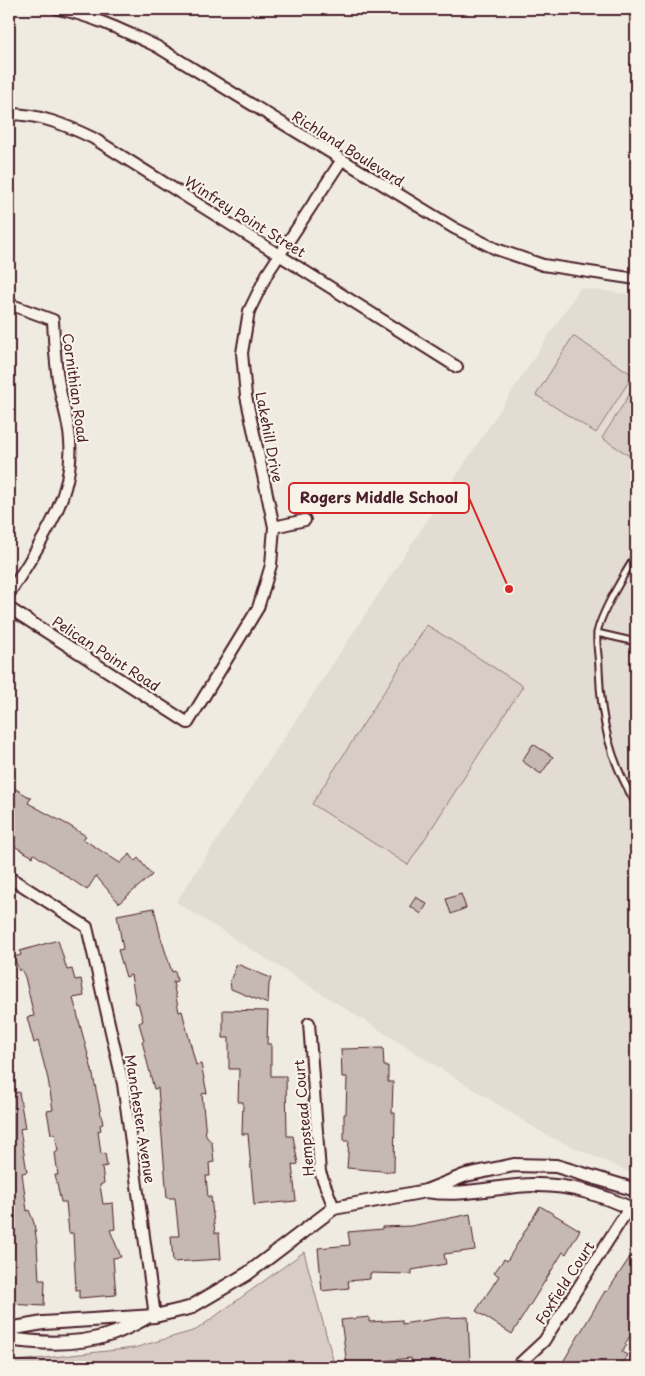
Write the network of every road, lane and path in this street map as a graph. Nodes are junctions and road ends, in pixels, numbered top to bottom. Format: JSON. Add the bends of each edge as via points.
{"nodes":[{"id":1,"x":58,"y":9,"type":"edge"},
{"id":2,"x":9,"y":114,"type":"edge"},
{"id":3,"x":342,"y":161,"type":"junction"},
{"id":4,"x":280,"y":256,"type":"junction"},
{"id":5,"x":636,"y":279,"type":"edge"},
{"id":6,"x":9,"y":304,"type":"edge"},
{"id":7,"x":457,"y":367,"type":"dead end"},
{"id":8,"x":305,"y":520,"type":"dead end"},
{"id":9,"x":274,"y":527,"type":"junction"},
{"id":10,"x":636,"y":555,"type":"edge"},
{"id":11,"x":9,"y":594,"type":"edge"},
{"id":12,"x":9,"y":608,"type":"edge"},
{"id":13,"x":597,"y":633,"type":"junction"},
{"id":14,"x":636,"y":642,"type":"edge"},
{"id":15,"x":188,"y":724,"type":"joint"},
{"id":16,"x":636,"y":804,"type":"edge"},
{"id":17,"x":9,"y":878,"type":"edge"},
{"id":18,"x":309,"y":1023,"type":"dead end"},
{"id":19,"x":636,"y":1190,"type":"edge"},
{"id":20,"x":426,"y":1191,"type":"junction"},
{"id":21,"x":636,"y":1195,"type":"edge"},
{"id":22,"x":334,"y":1208,"type":"junction"},
{"id":23,"x":633,"y":1210,"type":"edge"},
{"id":24,"x":153,"y":1316,"type":"junction"},
{"id":25,"x":9,"y":1328,"type":"edge"},
{"id":26,"x":9,"y":1339,"type":"edge"},
{"id":27,"x":516,"y":1367,"type":"edge"}],
"edges":[{"from":1,"to":3,"type":"street","name":"Richland Boulevard","via":[[113,26],[156,46]]},
{"from":2,"to":4,"type":"street","name":"Winfrey Point Street","via":[[41,117],[93,138]]},
{"from":3,"to":4,"type":"street","name":"Lakehill Drive"},
{"from":3,"to":5,"type":"street","name":"Richland Boulevard","via":[[454,228],[496,249],[543,265]]},
{"from":4,"to":7,"type":"street","name":"Winfrey Point Street"},
{"from":4,"to":9,"type":"street","name":"Lakehill Drive","via":[[267,274],[250,311],[242,353],[246,396]]},
{"from":6,"to":11,"type":"street","name":"Cornithian Road","via":[[52,320],[55,359],[70,441],[69,470],[60,505]]},
{"from":8,"to":9,"type":"street"},
{"from":9,"to":15,"type":"street","name":"Lakehill Drive","via":[[272,565],[258,608]]},
{"from":10,"to":13,"type":"lane","via":[[621,578]]},
{"from":12,"to":15,"type":"street","name":"Pelican Point Road"},
{"from":13,"to":14,"type":"lane"},
{"from":13,"to":16,"type":"lane","via":[[606,738]]},
{"from":17,"to":24,"type":"street","name":"Manchester Avenue","via":[[87,927],[123,1084]]},
{"from":18,"to":22,"type":"street","name":"Hempstead Court","via":[[320,1172]]},
{"from":19,"to":20,"type":"street","via":[[556,1166],[514,1165],[466,1174]]},
{"from":20,"to":22,"type":"street"},
{"from":20,"to":23,"type":"street","via":[[450,1195],[533,1185],[561,1186],[581,1189]]},
{"from":21,"to":23,"type":"street"},
{"from":22,"to":24,"type":"street","via":[[247,1274],[189,1308]]},
{"from":23,"to":27,"type":"street","name":"Foxfield Court","via":[[544,1341]]},
{"from":24,"to":25,"type":"street"},
{"from":24,"to":26,"type":"street","via":[[112,1334],[77,1341],[47,1343]]}]}
